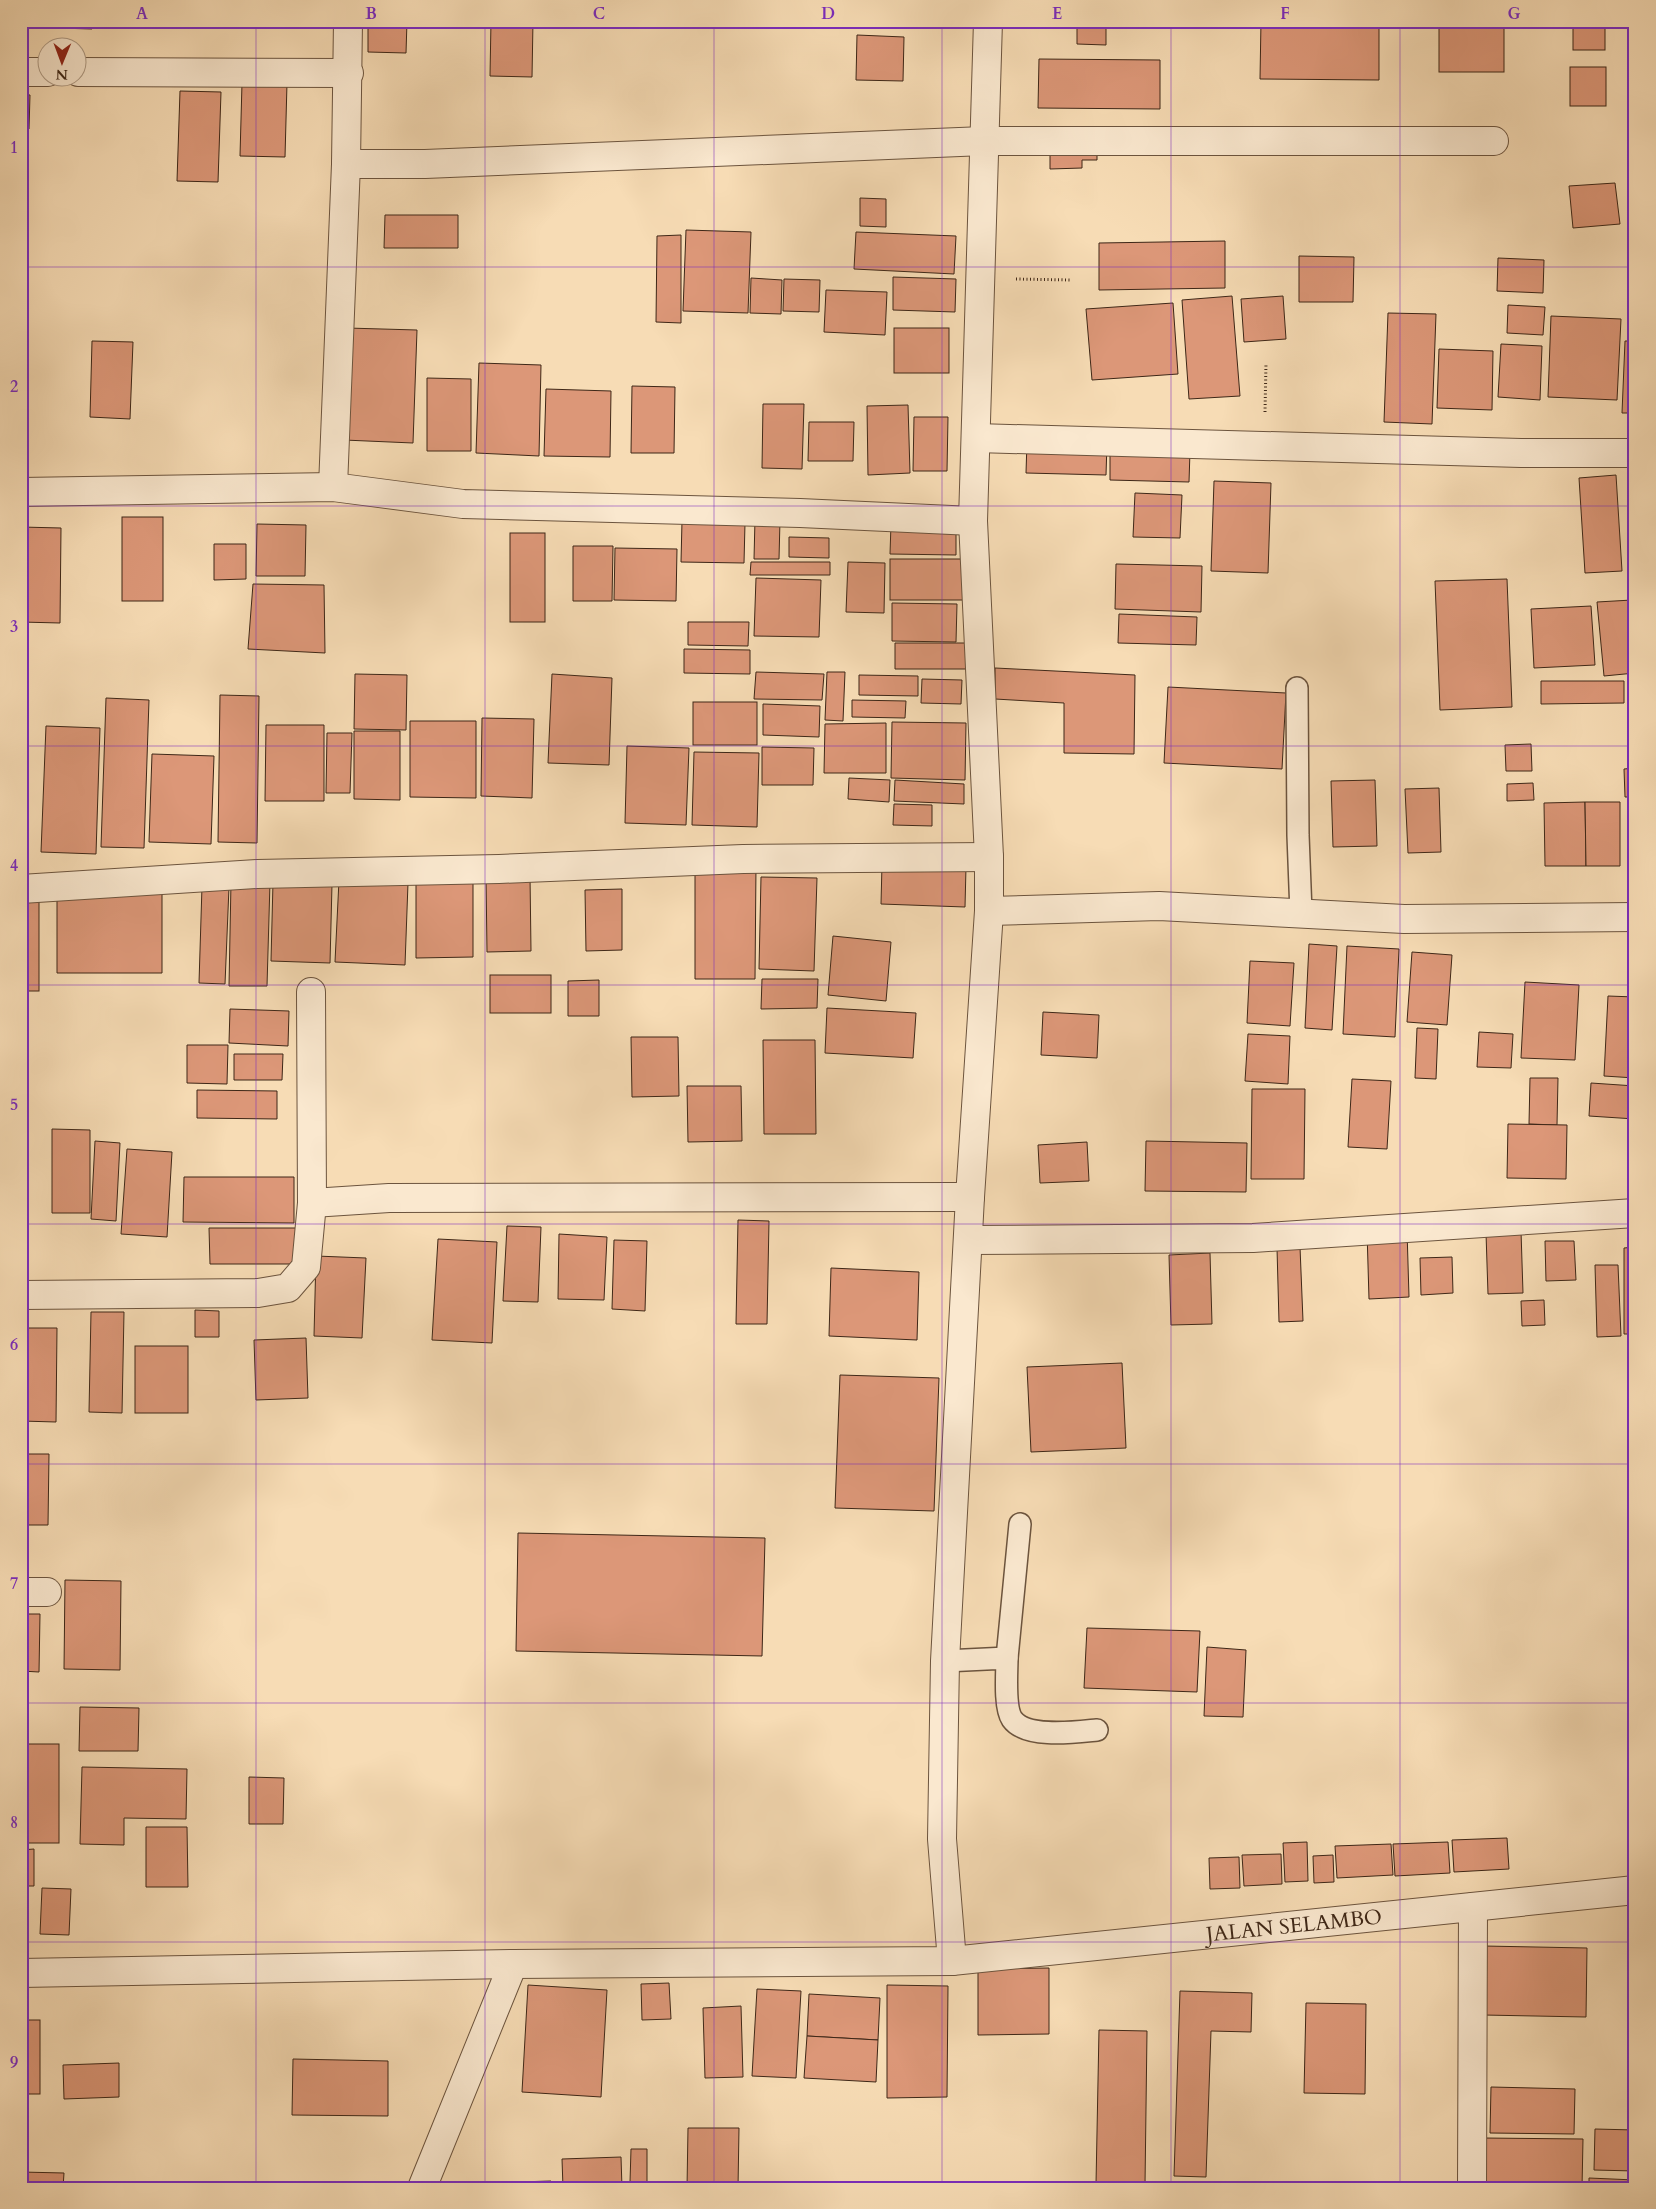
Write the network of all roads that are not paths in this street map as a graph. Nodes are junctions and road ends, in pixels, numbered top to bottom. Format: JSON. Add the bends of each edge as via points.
{"nodes":[{"id":1,"x":348,"y":21,"type":"edge"},
{"id":2,"x":988,"y":21,"type":"edge"},
{"id":3,"x":21,"y":72,"type":"edge"},
{"id":4,"x":38,"y":72,"type":"edge"},
{"id":5,"x":88,"y":72,"type":"edge"},
{"id":6,"x":349,"y":73,"type":"junction"},
{"id":7,"x":984,"y":141,"type":"junction"},
{"id":8,"x":1494,"y":141,"type":"dead end"},
{"id":9,"x":346,"y":164,"type":"junction"},
{"id":10,"x":976,"y":438,"type":"junction"},
{"id":11,"x":1635,"y":453,"type":"edge"},
{"id":12,"x":333,"y":487,"type":"junction"},
{"id":13,"x":21,"y":492,"type":"edge"},
{"id":14,"x":974,"y":521,"type":"junction"},
{"id":15,"x":1297,"y":688,"type":"dead end"},
{"id":16,"x":989,"y":857,"type":"junction"},
{"id":17,"x":21,"y":889,"type":"edge"},
{"id":18,"x":989,"y":911,"type":"junction"},
{"id":19,"x":1302,"y":913,"type":"junction"},
{"id":20,"x":1635,"y":917,"type":"edge"},
{"id":21,"x":311,"y":992,"type":"dead end"},
{"id":22,"x":970,"y":1197,"type":"junction"},
{"id":23,"x":312,"y":1203,"type":"junction"},
{"id":24,"x":1635,"y":1213,"type":"edge"},
{"id":25,"x":968,"y":1240,"type":"junction"},
{"id":26,"x":21,"y":1295,"type":"edge"},
{"id":27,"x":1020,"y":1524,"type":"dead end"},
{"id":28,"x":1006,"y":1658,"type":"junction"},
{"id":29,"x":945,"y":1661,"type":"junction"},
{"id":30,"x":1098,"y":1730,"type":"dead end"},
{"id":31,"x":1635,"y":1890,"type":"edge"},
{"id":32,"x":1473,"y":1907,"type":"junction"},
{"id":33,"x":952,"y":1961,"type":"junction"},
{"id":34,"x":513,"y":1964,"type":"junction"},
{"id":35,"x":21,"y":1973,"type":"edge"},
{"id":36,"x":422,"y":2188,"type":"edge"},
{"id":37,"x":1472,"y":2188,"type":"edge"}],
"edges":[{"from":1,"to":6,"type":"street"},
{"from":2,"to":7,"type":"street"},
{"from":3,"to":4,"type":"street"},
{"from":5,"to":6,"type":"street"},
{"from":6,"to":9,"type":"street"},
{"from":7,"to":8,"type":"street"},
{"from":7,"to":9,"type":"street","via":[[425,164]]},
{"from":7,"to":10,"type":"street"},
{"from":9,"to":12,"type":"street"},
{"from":10,"to":11,"type":"street"},
{"from":10,"to":14,"type":"street"},
{"from":12,"to":13,"type":"street"},
{"from":12,"to":14,"type":"street","via":[[463,504]]},
{"from":14,"to":16,"type":"street"},
{"from":15,"to":19,"type":"lane"},
{"from":16,"to":17,"type":"street","via":[[743,859],[257,874]]},
{"from":16,"to":18,"type":"street"},
{"from":18,"to":19,"type":"street","via":[[1159,906]]},
{"from":18,"to":22,"type":"street"},
{"from":19,"to":20,"type":"street","via":[[1404,919]]},
{"from":21,"to":23,"type":"street"},
{"from":22,"to":23,"type":"street","via":[[389,1198]]},
{"from":22,"to":25,"type":"street"},
{"from":23,"to":26,"type":"street","via":[[306,1267],[288,1288],[258,1293]]},
{"from":24,"to":25,"type":"street","via":[[1253,1238]]},
{"from":25,"to":29,"type":"street"},
{"from":27,"to":28,"type":"lane"},
{"from":28,"to":29,"type":"lane"},
{"from":28,"to":30,"type":"lane","via":[[1011,1718],[1020,1728],[1068,1733]]},
{"from":29,"to":33,"type":"street","via":[[942,1839]]},
{"from":31,"to":32,"type":"street","name":"JALAN SELAMBO"},
{"from":32,"to":33,"type":"street","name":"JALAN SELAMBO"},
{"from":32,"to":37,"type":"street"},
{"from":33,"to":34,"type":"street","name":"JALAN SELAMBO"},
{"from":34,"to":35,"type":"street","name":"JALAN SELAMBO"},
{"from":34,"to":36,"type":"street"}]}
